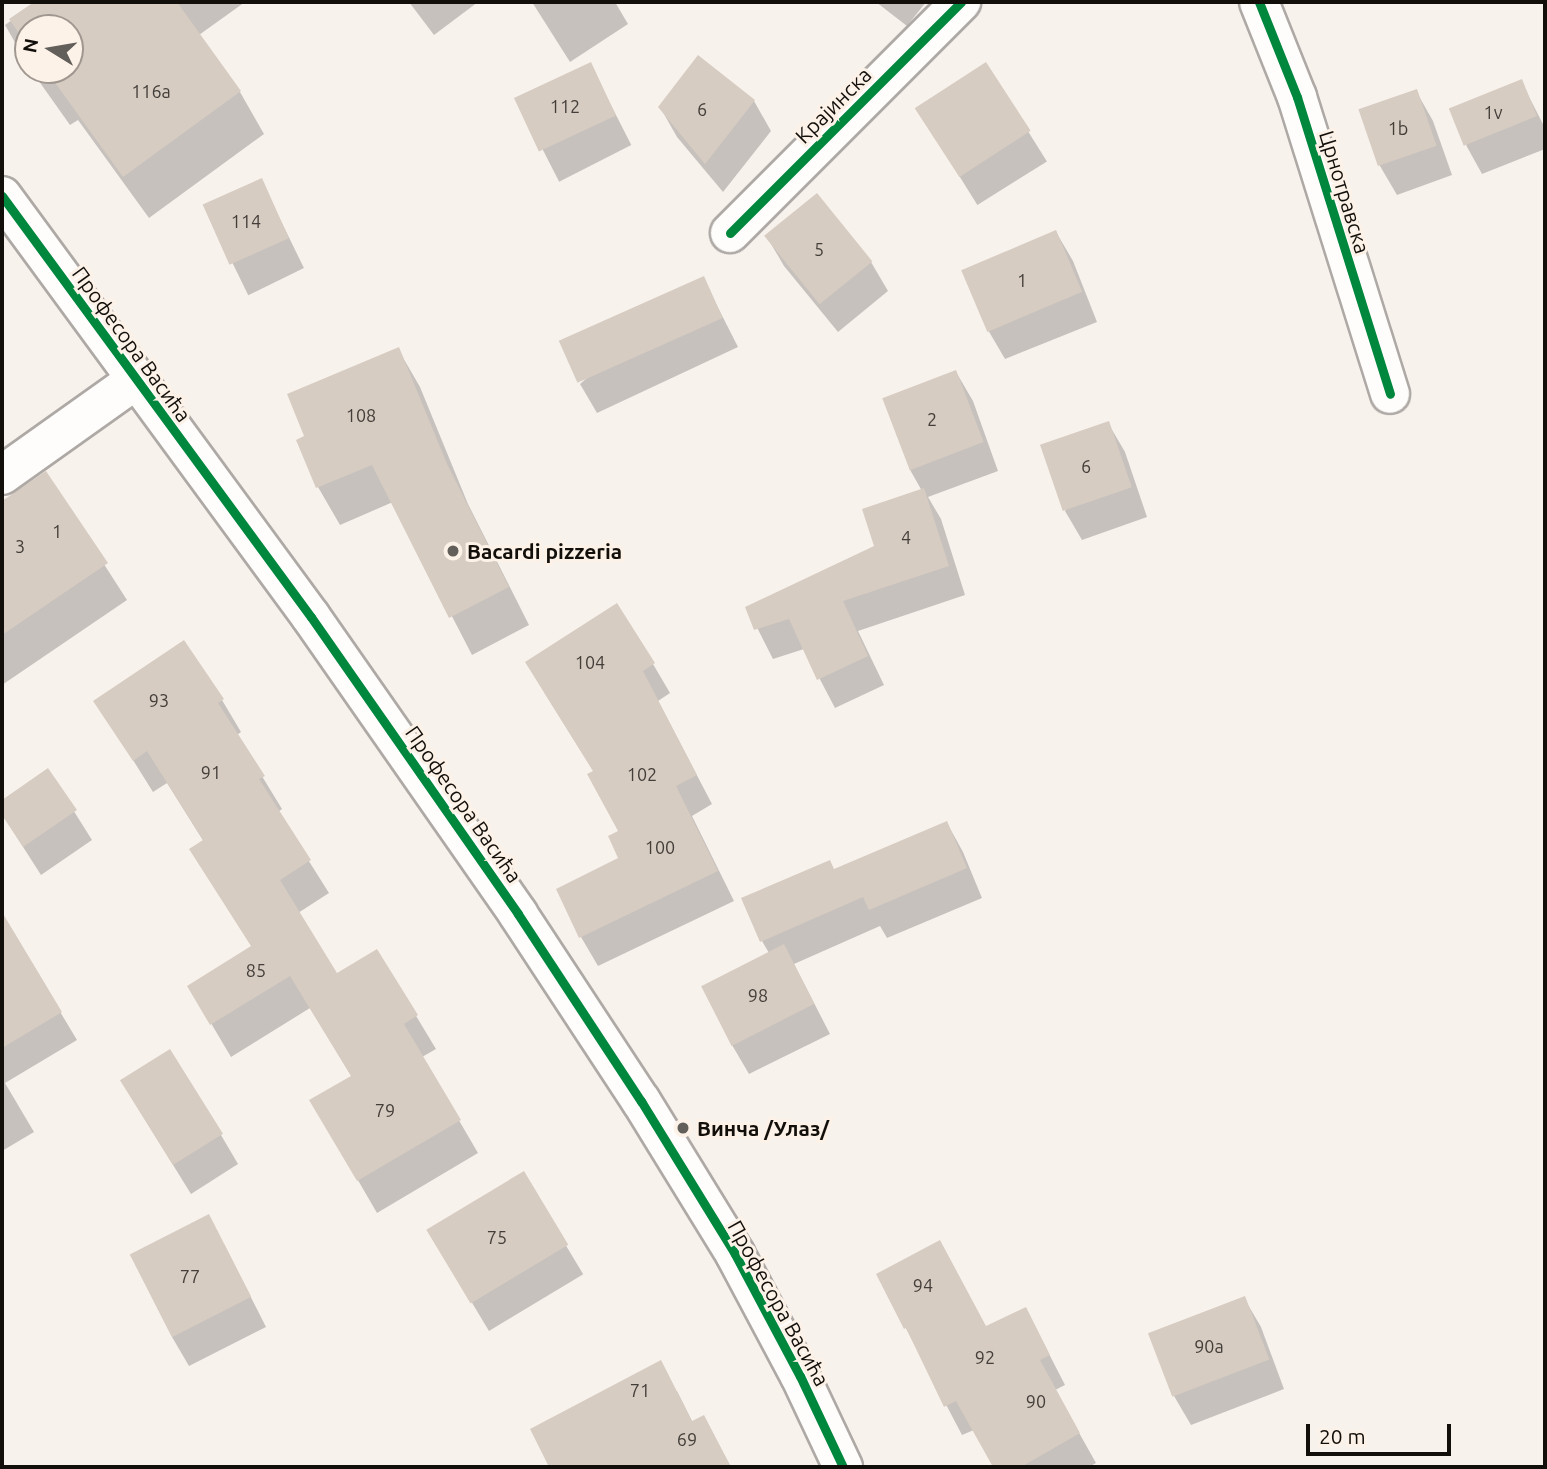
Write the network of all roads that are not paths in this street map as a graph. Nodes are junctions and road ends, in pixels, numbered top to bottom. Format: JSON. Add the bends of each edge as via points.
{"nodes":[{"id":1,"x":961,"y":2,"type":"edge"},
{"id":2,"x":1258,"y":2,"type":"edge"},
{"id":3,"x":2,"y":196,"type":"edge"},
{"id":4,"x":730,"y":233,"type":"dead end"},
{"id":5,"x":137,"y":379,"type":"junction"},
{"id":6,"x":1390,"y":394,"type":"dead end"},
{"id":7,"x":2,"y":475,"type":"edge"},
{"id":8,"x":843,"y":1467,"type":"edge"}],
"edges":[{"from":1,"to":4,"type":"street","name":"Крајинска"},
{"from":2,"to":6,"type":"street","name":"Црнотравска","via":[[1297,97]]},
{"from":3,"to":5,"type":"street","name":"Професора Васића"},
{"from":5,"to":7,"type":"street"},
{"from":5,"to":8,"type":"street","name":"Професора Васића","via":[[327,639],[519,914],[626,1077],[735,1254]]}]}
